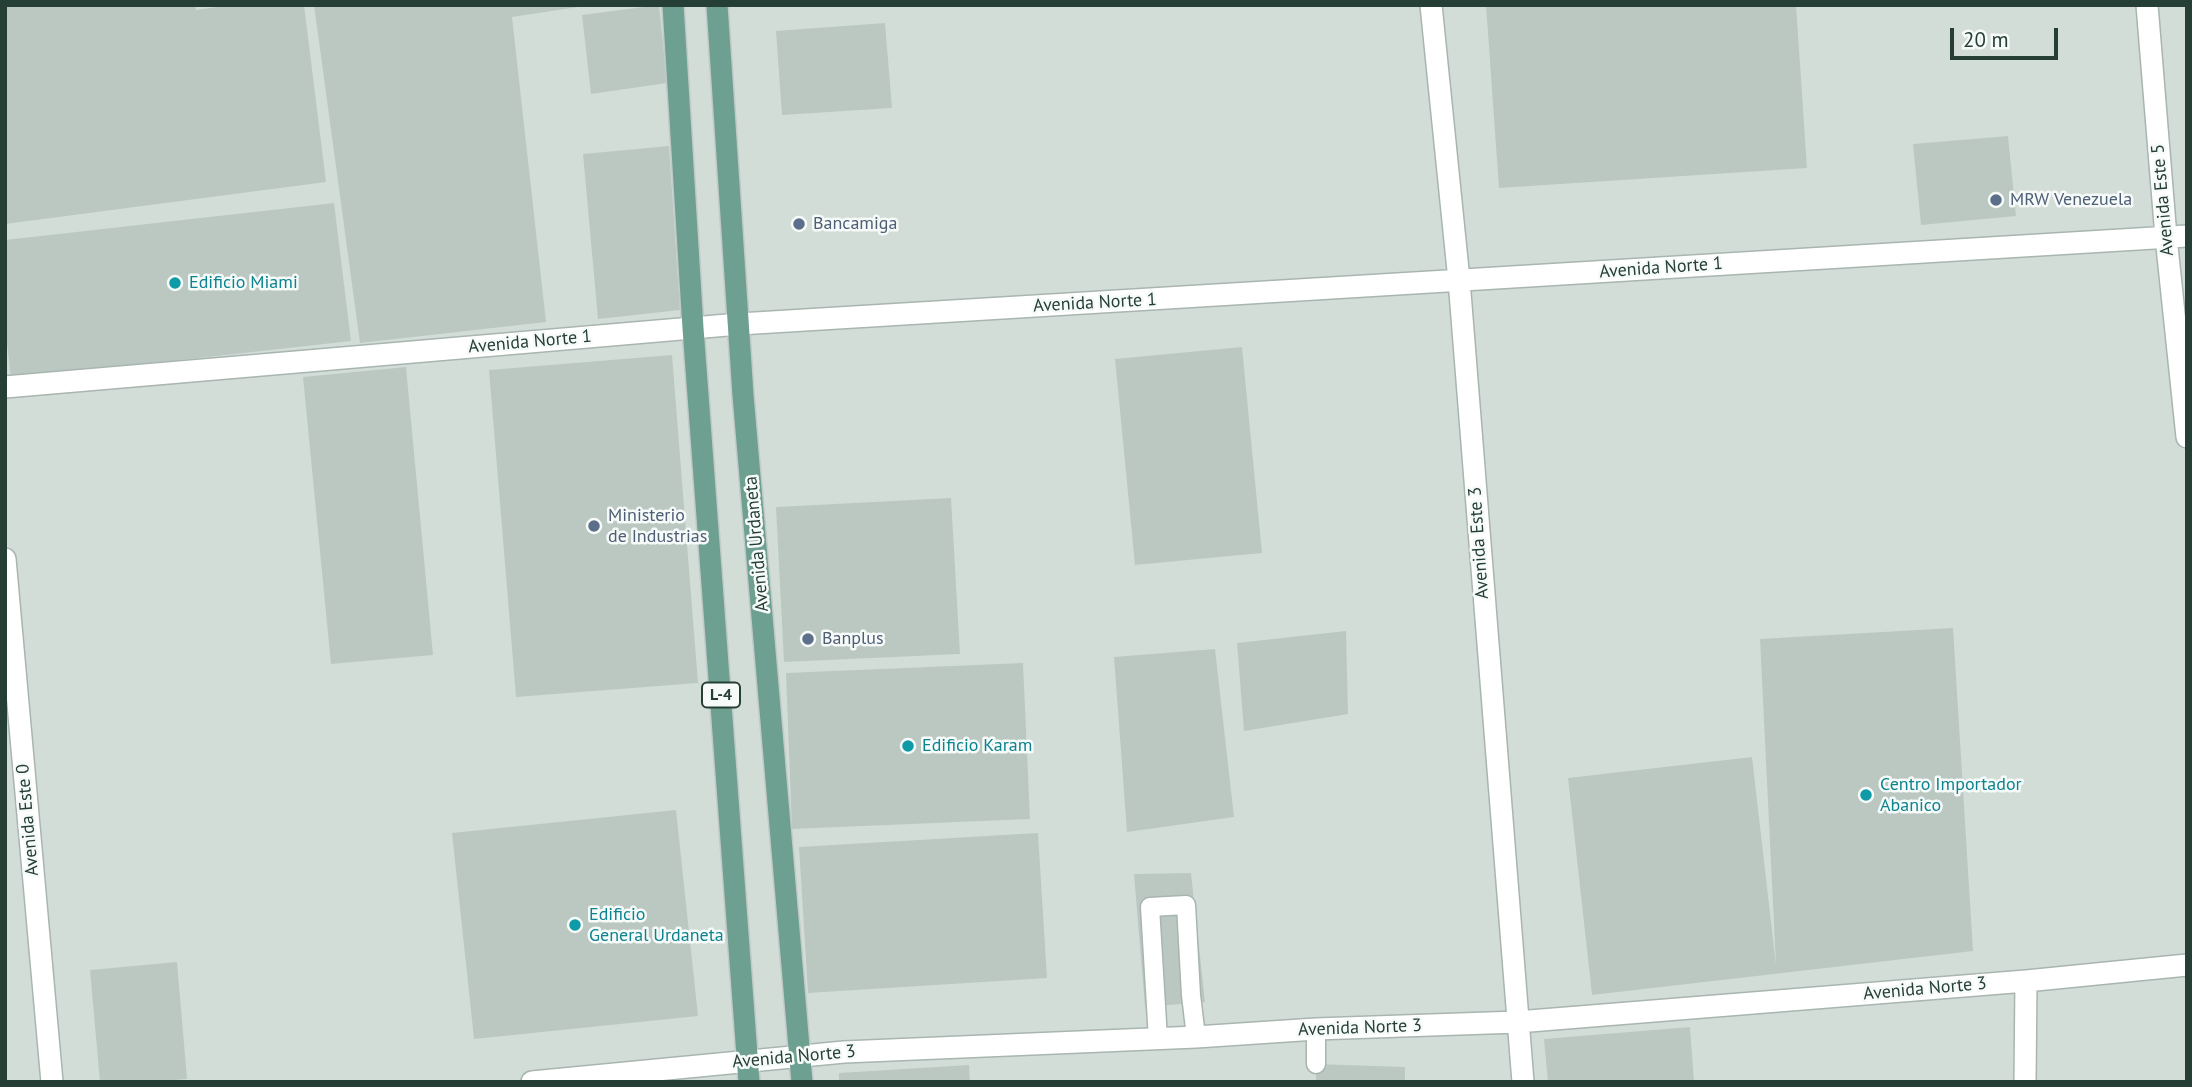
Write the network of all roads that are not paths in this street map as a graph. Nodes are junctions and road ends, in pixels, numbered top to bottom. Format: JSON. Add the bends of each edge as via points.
{"nodes":[{"id":1,"x":673,"y":5,"type":"edge"},
{"id":2,"x":717,"y":5,"type":"edge"},
{"id":3,"x":1431,"y":5,"type":"edge"},
{"id":4,"x":2147,"y":5,"type":"edge"},
{"id":5,"x":2176,"y":236,"type":"edge"},
{"id":6,"x":1459,"y":280,"type":"junction"},
{"id":7,"x":739,"y":324,"type":"junction"},
{"id":8,"x":693,"y":328,"type":"junction"},
{"id":9,"x":5,"y":387,"type":"edge"},
{"id":10,"x":2187,"y":437,"type":"edge"},
{"id":11,"x":5,"y":559,"type":"edge"},
{"id":12,"x":2187,"y":965,"type":"edge"},
{"id":13,"x":2026,"y":981,"type":"junction"},
{"id":14,"x":1517,"y":1022,"type":"junction"},
{"id":15,"x":1316,"y":1028,"type":"junction"},
{"id":16,"x":1196,"y":1037,"type":"junction"},
{"id":17,"x":1158,"y":1038,"type":"junction"},
{"id":18,"x":801,"y":1056,"type":"junction"},
{"id":19,"x":1316,"y":1064,"type":"dead end"},
{"id":20,"x":748,"y":1071,"type":"edge"},
{"id":21,"x":52,"y":1082,"type":"edge"},
{"id":22,"x":533,"y":1082,"type":"edge"},
{"id":23,"x":802,"y":1082,"type":"edge"},
{"id":24,"x":1523,"y":1082,"type":"edge"},
{"id":25,"x":2025,"y":1082,"type":"edge"}],
"edges":[{"from":1,"to":8,"type":"main road","number":"L-4"},
{"from":2,"to":7,"type":"main road","name":"Avenida Urdaneta"},
{"from":3,"to":6,"type":"street","name":"Avenida Este 3"},
{"from":4,"to":5,"type":"street","name":"Avenida Este 5"},
{"from":5,"to":6,"type":"street","name":"Avenida Norte 1"},
{"from":5,"to":10,"type":"street","name":"Avenida Este 5"},
{"from":6,"to":7,"type":"street","name":"Avenida Norte 1"},
{"from":6,"to":14,"type":"street","name":"Avenida Este 3"},
{"from":7,"to":8,"type":"street","name":"Avenida Norte 1"},
{"from":7,"to":18,"type":"main road","name":"Avenida Urdaneta"},
{"from":8,"to":9,"type":"street","name":"Avenida Norte 1"},
{"from":8,"to":20,"type":"main road","number":"L-4"},
{"from":11,"to":21,"type":"street","name":"Avenida Este 0"},
{"from":12,"to":13,"type":"street","name":"Avenida Norte 3"},
{"from":13,"to":14,"type":"street","name":"Avenida Norte 3"},
{"from":13,"to":25,"type":"street"},
{"from":14,"to":15,"type":"street","name":"Avenida Norte 3"},
{"from":14,"to":24,"type":"street","name":"Avenida Este 3"},
{"from":15,"to":16,"type":"street","name":"Avenida Norte 3"},
{"from":15,"to":19,"type":"lane"},
{"from":16,"to":17,"type":"street","name":"Avenida Norte 3"},
{"from":16,"to":17,"type":"lane","via":[[1186,905],[1150,907]]},
{"from":17,"to":18,"type":"street","name":"Avenida Norte 3"},
{"from":18,"to":20,"type":"street","name":"Avenida Norte 3"},
{"from":18,"to":23,"type":"main road","name":"Avenida Urdaneta"},
{"from":20,"to":22,"type":"street","name":"Avenida Norte 3"}]}
